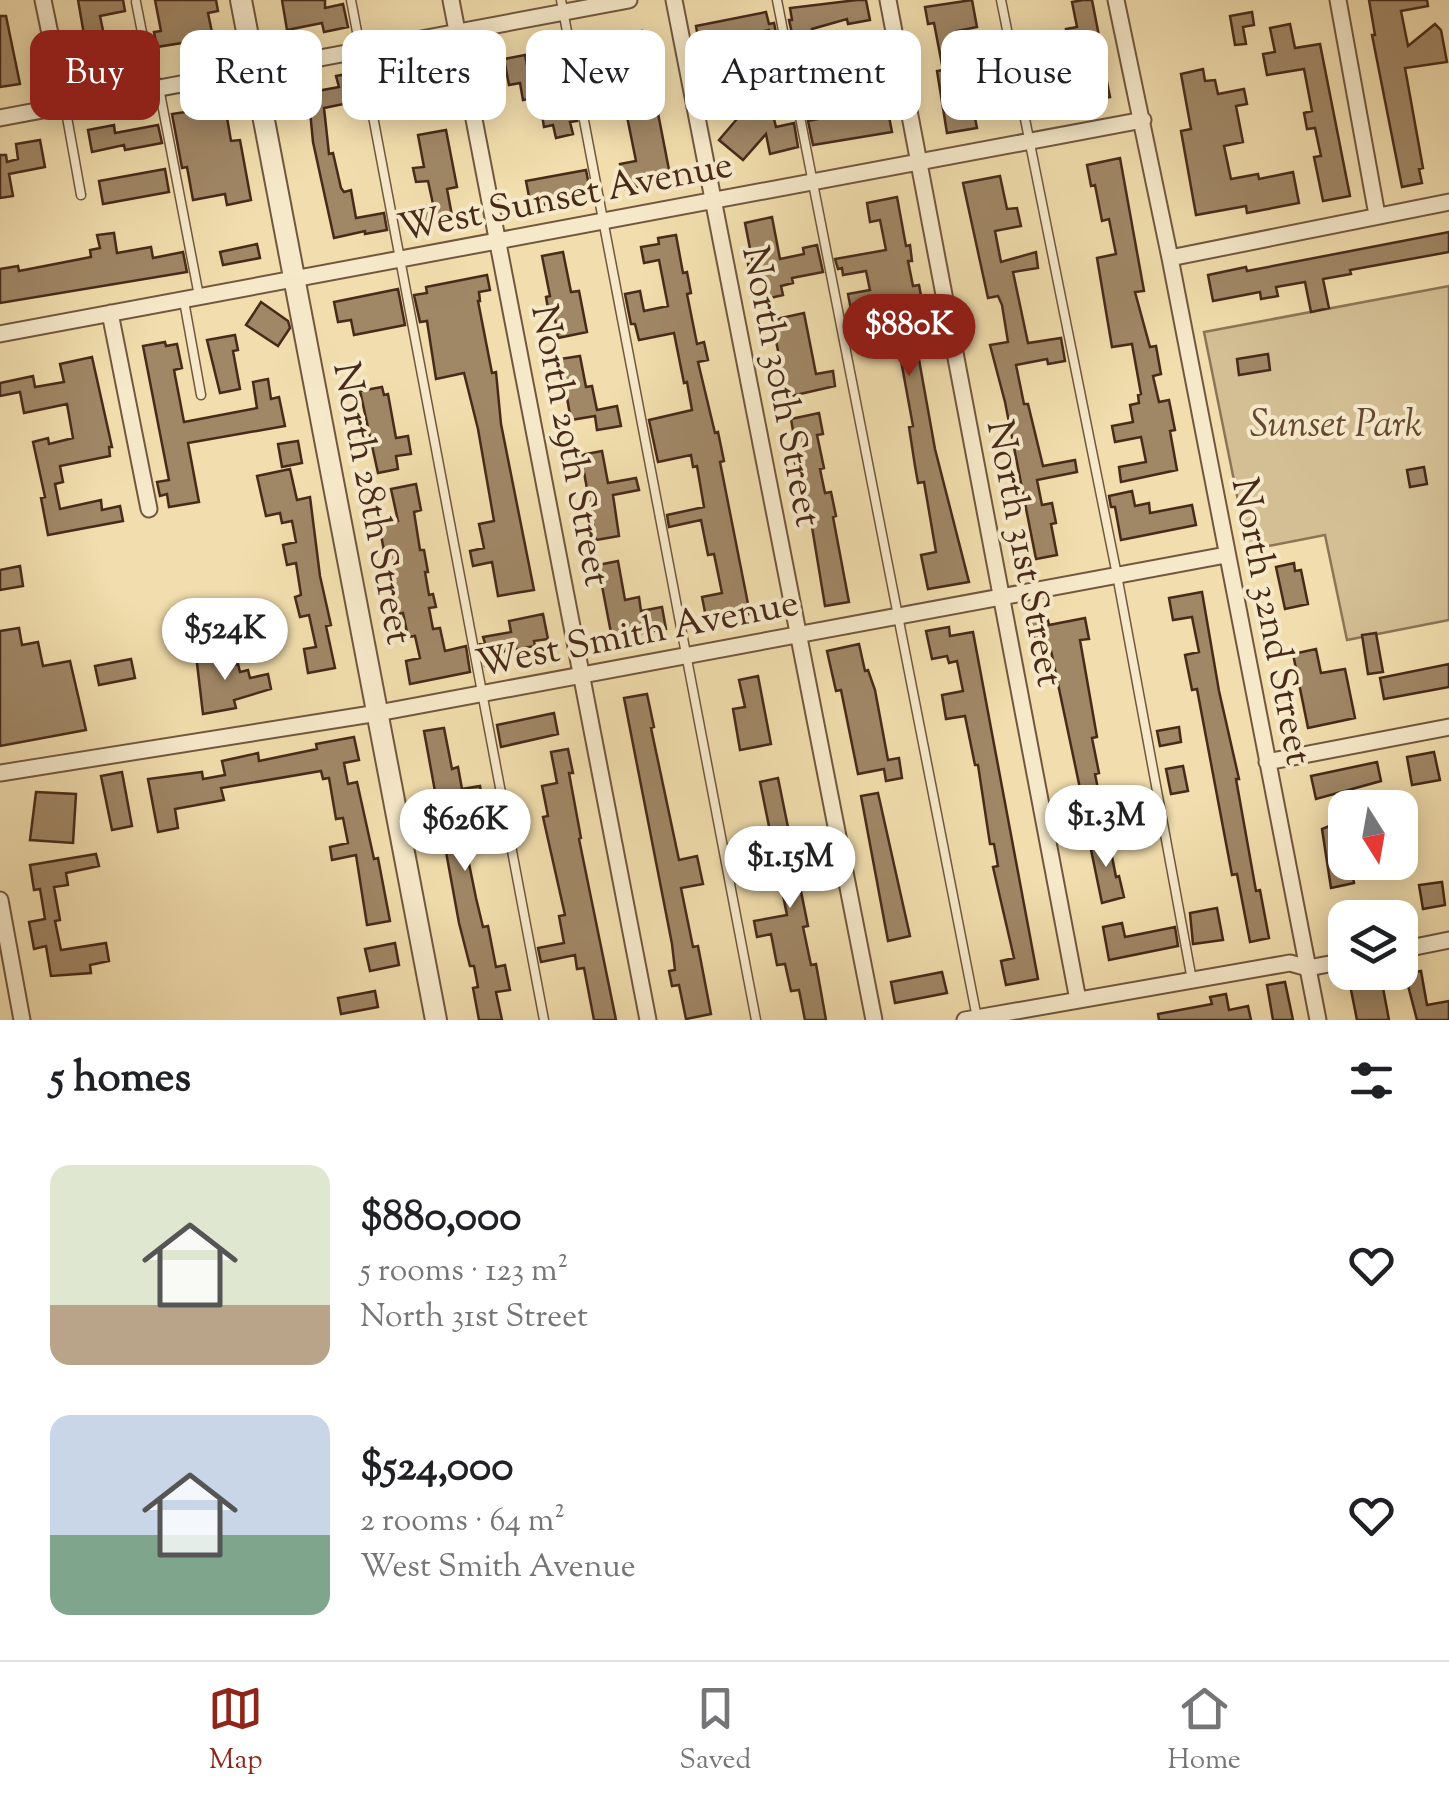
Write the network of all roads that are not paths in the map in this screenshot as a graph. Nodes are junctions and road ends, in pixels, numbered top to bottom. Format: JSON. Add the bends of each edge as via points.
{"nodes":[{"id":1,"x":43,"y":0,"type":"edge"},
{"id":2,"x":241,"y":0,"type":"edge"},
{"id":3,"x":351,"y":0,"type":"edge"},
{"id":4,"x":452,"y":0,"type":"edge"},
{"id":5,"x":629,"y":0,"type":"edge"},
{"id":6,"x":674,"y":0,"type":"edge"},
{"id":7,"x":777,"y":0,"type":"edge"},
{"id":8,"x":888,"y":0,"type":"edge"},
{"id":9,"x":1000,"y":0,"type":"edge"},
{"id":10,"x":1116,"y":0,"type":"edge"},
{"id":11,"x":1338,"y":0,"type":"edge"},
{"id":12,"x":136,"y":2,"type":"edge"},
{"id":13,"x":562,"y":6,"type":"edge"},
{"id":14,"x":49,"y":30,"type":"edge"},
{"id":15,"x":142,"y":30,"type":"edge"},
{"id":16,"x":246,"y":30,"type":"edge"},
{"id":17,"x":357,"y":30,"type":"edge"},
{"id":18,"x":457,"y":30,"type":"edge"},
{"id":19,"x":465,"y":30,"type":"edge"},
{"id":20,"x":160,"y":95,"type":"edge"},
{"id":21,"x":30,"y":112,"type":"edge"},
{"id":22,"x":0,"y":118,"type":"edge"},
{"id":23,"x":66,"y":120,"type":"edge"},
{"id":24,"x":263,"y":120,"type":"edge"},
{"id":25,"x":374,"y":120,"type":"edge"},
{"id":26,"x":475,"y":120,"type":"edge"},
{"id":27,"x":1143,"y":120,"type":"junction"},
{"id":28,"x":1029,"y":141,"type":"junction"},
{"id":29,"x":918,"y":162,"type":"junction"},
{"id":30,"x":811,"y":182,"type":"junction"},
{"id":31,"x":82,"y":195,"type":"dead end"},
{"id":32,"x":713,"y":200,"type":"junction"},
{"id":33,"x":1449,"y":202,"type":"edge"},
{"id":34,"x":1377,"y":215,"type":"junction"},
{"id":35,"x":604,"y":221,"type":"junction"},
{"id":36,"x":500,"y":240,"type":"junction"},
{"id":37,"x":1170,"y":258,"type":"junction"},
{"id":38,"x":399,"y":259,"type":"junction"},
{"id":39,"x":296,"y":278,"type":"junction"},
{"id":40,"x":191,"y":298,"type":"junction"},
{"id":41,"x":110,"y":313,"type":"junction"},
{"id":42,"x":0,"y":334,"type":"edge"},
{"id":43,"x":201,"y":395,"type":"dead end"},
{"id":44,"x":149,"y":509,"type":"dead end"},
{"id":45,"x":1226,"y":555,"type":"junction"},
{"id":46,"x":1117,"y":576,"type":"junction"},
{"id":47,"x":1001,"y":597,"type":"junction"},
{"id":48,"x":897,"y":616,"type":"junction"},
{"id":49,"x":798,"y":634,"type":"junction"},
{"id":50,"x":686,"y":656,"type":"junction"},
{"id":51,"x":582,"y":675,"type":"junction"},
{"id":52,"x":480,"y":694,"type":"junction"},
{"id":53,"x":378,"y":713,"type":"junction"},
{"id":54,"x":1449,"y":727,"type":"edge"},
{"id":55,"x":1267,"y":762,"type":"junction"},
{"id":56,"x":0,"y":773,"type":"edge"},
{"id":57,"x":0,"y":900,"type":"edge"},
{"id":58,"x":1449,"y":940,"type":"edge"},
{"id":59,"x":1418,"y":946,"type":"edge"},
{"id":60,"x":1328,"y":964,"type":"edge"},
{"id":61,"x":1308,"y":968,"type":"junction"},
{"id":62,"x":1192,"y":980,"type":"junction"},
{"id":63,"x":1078,"y":1000,"type":"junction"},
{"id":64,"x":971,"y":1019,"type":"edge"},
{"id":65,"x":22,"y":1020,"type":"edge"},
{"id":66,"x":436,"y":1020,"type":"edge"},
{"id":67,"x":544,"y":1020,"type":"edge"},
{"id":68,"x":648,"y":1020,"type":"edge"},
{"id":69,"x":756,"y":1020,"type":"edge"},
{"id":70,"x":874,"y":1020,"type":"edge"},
{"id":71,"x":1318,"y":1020,"type":"edge"}],
"edges":[{"from":1,"to":14,"type":"street"},
{"from":2,"to":16,"type":"street","name":"North 28th Street"},
{"from":3,"to":17,"type":"lane"},
{"from":4,"to":18,"type":"street","name":"North 29th Street"},
{"from":5,"to":13,"type":"street"},
{"from":6,"to":32,"type":"street","name":"North 30th Street"},
{"from":7,"to":30,"type":"lane"},
{"from":8,"to":29,"type":"street","name":"North 31st Street"},
{"from":9,"to":28,"type":"lane"},
{"from":10,"to":27,"type":"street","name":"North 32nd Street"},
{"from":11,"to":34,"type":"street"},
{"from":12,"to":15,"type":"lane"},
{"from":13,"to":19,"type":"street"},
{"from":13,"to":35,"type":"lane"},
{"from":20,"to":40,"type":"lane"},
{"from":21,"to":22,"type":"street"},
{"from":23,"to":31,"type":"lane"},
{"from":24,"to":39,"type":"street","name":"North 28th Street"},
{"from":25,"to":38,"type":"lane"},
{"from":26,"to":36,"type":"street","name":"North 29th Street"},
{"from":27,"to":28,"type":"street","name":"West Sunset Avenue"},
{"from":27,"to":37,"type":"street","name":"North 32nd Street"},
{"from":28,"to":29,"type":"street","name":"West Sunset Avenue"},
{"from":28,"to":46,"type":"lane"},
{"from":29,"to":30,"type":"street","name":"West Sunset Avenue"},
{"from":29,"to":47,"type":"street","name":"North 31st Street"},
{"from":30,"to":32,"type":"street","name":"West Sunset Avenue"},
{"from":30,"to":48,"type":"lane"},
{"from":32,"to":35,"type":"street","name":"West Sunset Avenue"},
{"from":32,"to":49,"type":"street","name":"North 30th Street"},
{"from":33,"to":34,"type":"street"},
{"from":34,"to":37,"type":"street"},
{"from":35,"to":36,"type":"street","name":"West Sunset Avenue"},
{"from":35,"to":50,"type":"lane"},
{"from":36,"to":38,"type":"street","name":"West Sunset Avenue"},
{"from":36,"to":51,"type":"street","name":"North 29th Street"},
{"from":37,"to":45,"type":"street","name":"North 32nd Street"},
{"from":38,"to":39,"type":"street","name":"West Sunset Avenue"},
{"from":38,"to":52,"type":"lane"},
{"from":39,"to":40,"type":"street","name":"West Sunset Avenue"},
{"from":39,"to":53,"type":"street","name":"North 28th Street"},
{"from":40,"to":41,"type":"street","name":"West Sunset Avenue"},
{"from":40,"to":43,"type":"lane"},
{"from":41,"to":42,"type":"street","name":"West Sunset Avenue"},
{"from":41,"to":44,"type":"street"},
{"from":45,"to":46,"type":"street","name":"West Smith Avenue"},
{"from":45,"to":55,"type":"street","name":"North 32nd Street"},
{"from":46,"to":47,"type":"street","name":"West Smith Avenue"},
{"from":46,"to":62,"type":"lane"},
{"from":47,"to":48,"type":"street","name":"West Smith Avenue"},
{"from":47,"to":63,"type":"street","name":"North 31st Street"},
{"from":48,"to":49,"type":"street","name":"West Smith Avenue"},
{"from":48,"to":64,"type":"lane"},
{"from":49,"to":50,"type":"street","name":"West Smith Avenue"},
{"from":49,"to":70,"type":"street","name":"North 30th Street"},
{"from":50,"to":51,"type":"street","name":"West Smith Avenue"},
{"from":50,"to":69,"type":"lane"},
{"from":51,"to":52,"type":"street","name":"West Smith Avenue"},
{"from":51,"to":68,"type":"street","name":"North 29th Street"},
{"from":52,"to":53,"type":"street","name":"West Smith Avenue"},
{"from":52,"to":67,"type":"lane"},
{"from":53,"to":56,"type":"street","name":"West Smith Avenue"},
{"from":53,"to":66,"type":"street","name":"North 28th Street"},
{"from":54,"to":55,"type":"street"},
{"from":55,"to":61,"type":"street","name":"North 32nd Street"},
{"from":57,"to":65,"type":"street"},
{"from":58,"to":59,"type":"street"},
{"from":60,"to":61,"type":"street"},
{"from":61,"to":62,"type":"street","via":[[1290,963]]},
{"from":61,"to":71,"type":"street","name":"North 32nd Street"},
{"from":62,"to":63,"type":"street"},
{"from":63,"to":64,"type":"street"}]}
